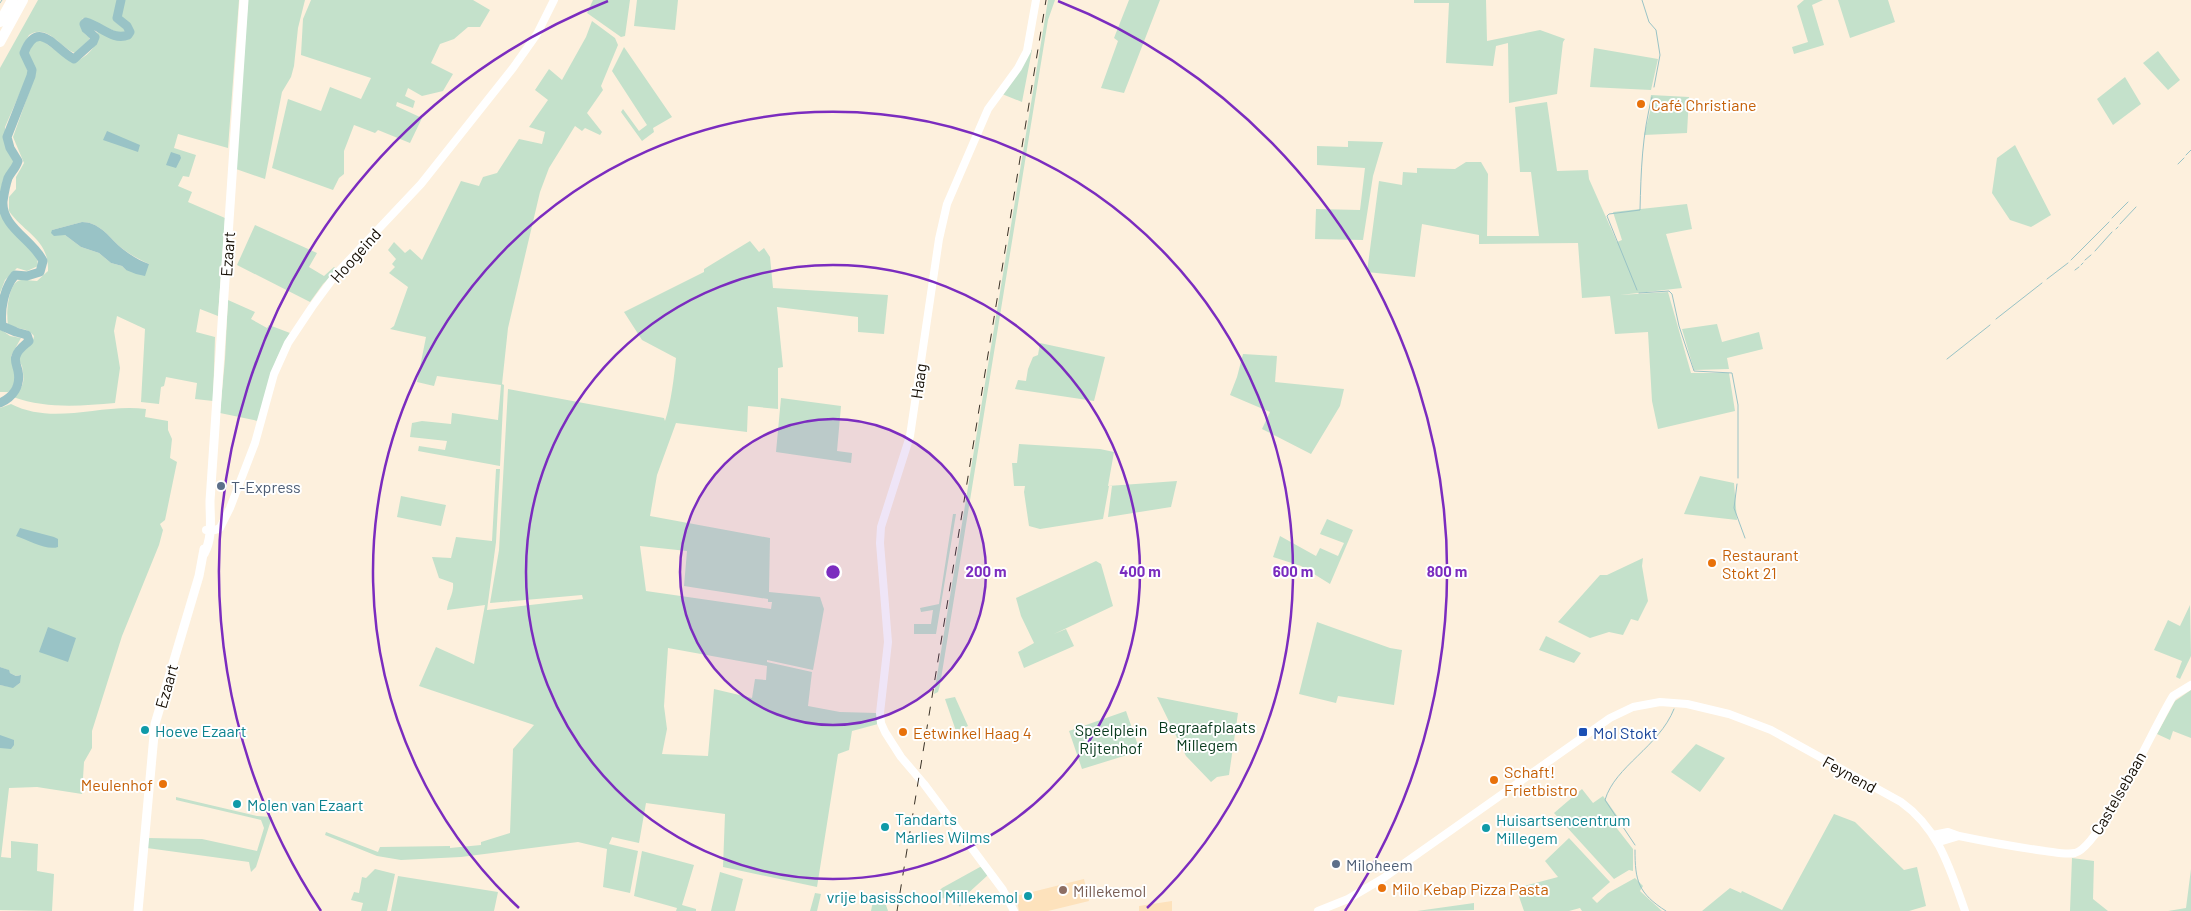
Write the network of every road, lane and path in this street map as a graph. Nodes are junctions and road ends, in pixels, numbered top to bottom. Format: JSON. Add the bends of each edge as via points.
{"nodes":[{"id":1,"x":12,"y":0,"type":"edge"},
{"id":2,"x":23,"y":0,"type":"edge"},
{"id":3,"x":244,"y":0,"type":"edge"},
{"id":4,"x":554,"y":0,"type":"edge"},
{"id":5,"x":1036,"y":0,"type":"edge"},
{"id":6,"x":0,"y":22,"type":"edge"},
{"id":7,"x":0,"y":42,"type":"edge"},
{"id":8,"x":208,"y":530,"type":"junction"},
{"id":9,"x":2191,"y":685,"type":"edge"},
{"id":10,"x":1933,"y":834,"type":"junction"},
{"id":11,"x":1959,"y":836,"type":"junction"},
{"id":12,"x":1938,"y":842,"type":"junction"},
{"id":13,"x":138,"y":911,"type":"edge"},
{"id":14,"x":1014,"y":911,"type":"edge"},
{"id":15,"x":1318,"y":911,"type":"edge"},
{"id":16,"x":1965,"y":911,"type":"edge"}],
"edges":[{"from":1,"to":6,"type":"highway"},
{"from":2,"to":7,"type":"highway"},
{"from":3,"to":8,"type":"main road","name":"Ezaart","via":[[212,517]]},
{"from":4,"to":8,"type":"street","name":"Hoogeind","via":[[532,43],[501,84],[421,184],[337,273],[312,307],[280,359],[255,443],[230,508],[220,528]]},
{"from":5,"to":14,"type":"street","name":"Haag","via":[[1027,51],[988,109],[946,204],[910,436],[880,543],[888,642],[881,723],[897,751],[1004,890]]},
{"from":8,"to":13,"type":"main road","name":"Ezaart","via":[[208,547],[155,724]]},
{"from":9,"to":11,"type":"street","name":"Castelsebaan","via":[[2173,696],[2107,815],[2093,838],[2079,851],[2067,854]]},
{"from":10,"to":11,"type":"street","name":"Castelsebaan","via":[[1948,832]]},
{"from":10,"to":12,"type":"street","name":"Feynend"},
{"from":10,"to":15,"type":"street","name":"Feynend","via":[[1901,802],[1771,730],[1730,714],[1679,703],[1646,704],[1620,713],[1382,879]]},
{"from":11,"to":12,"type":"street","name":"Castelsebaan"},
{"from":12,"to":16,"type":"street","name":"Feynend"}]}
